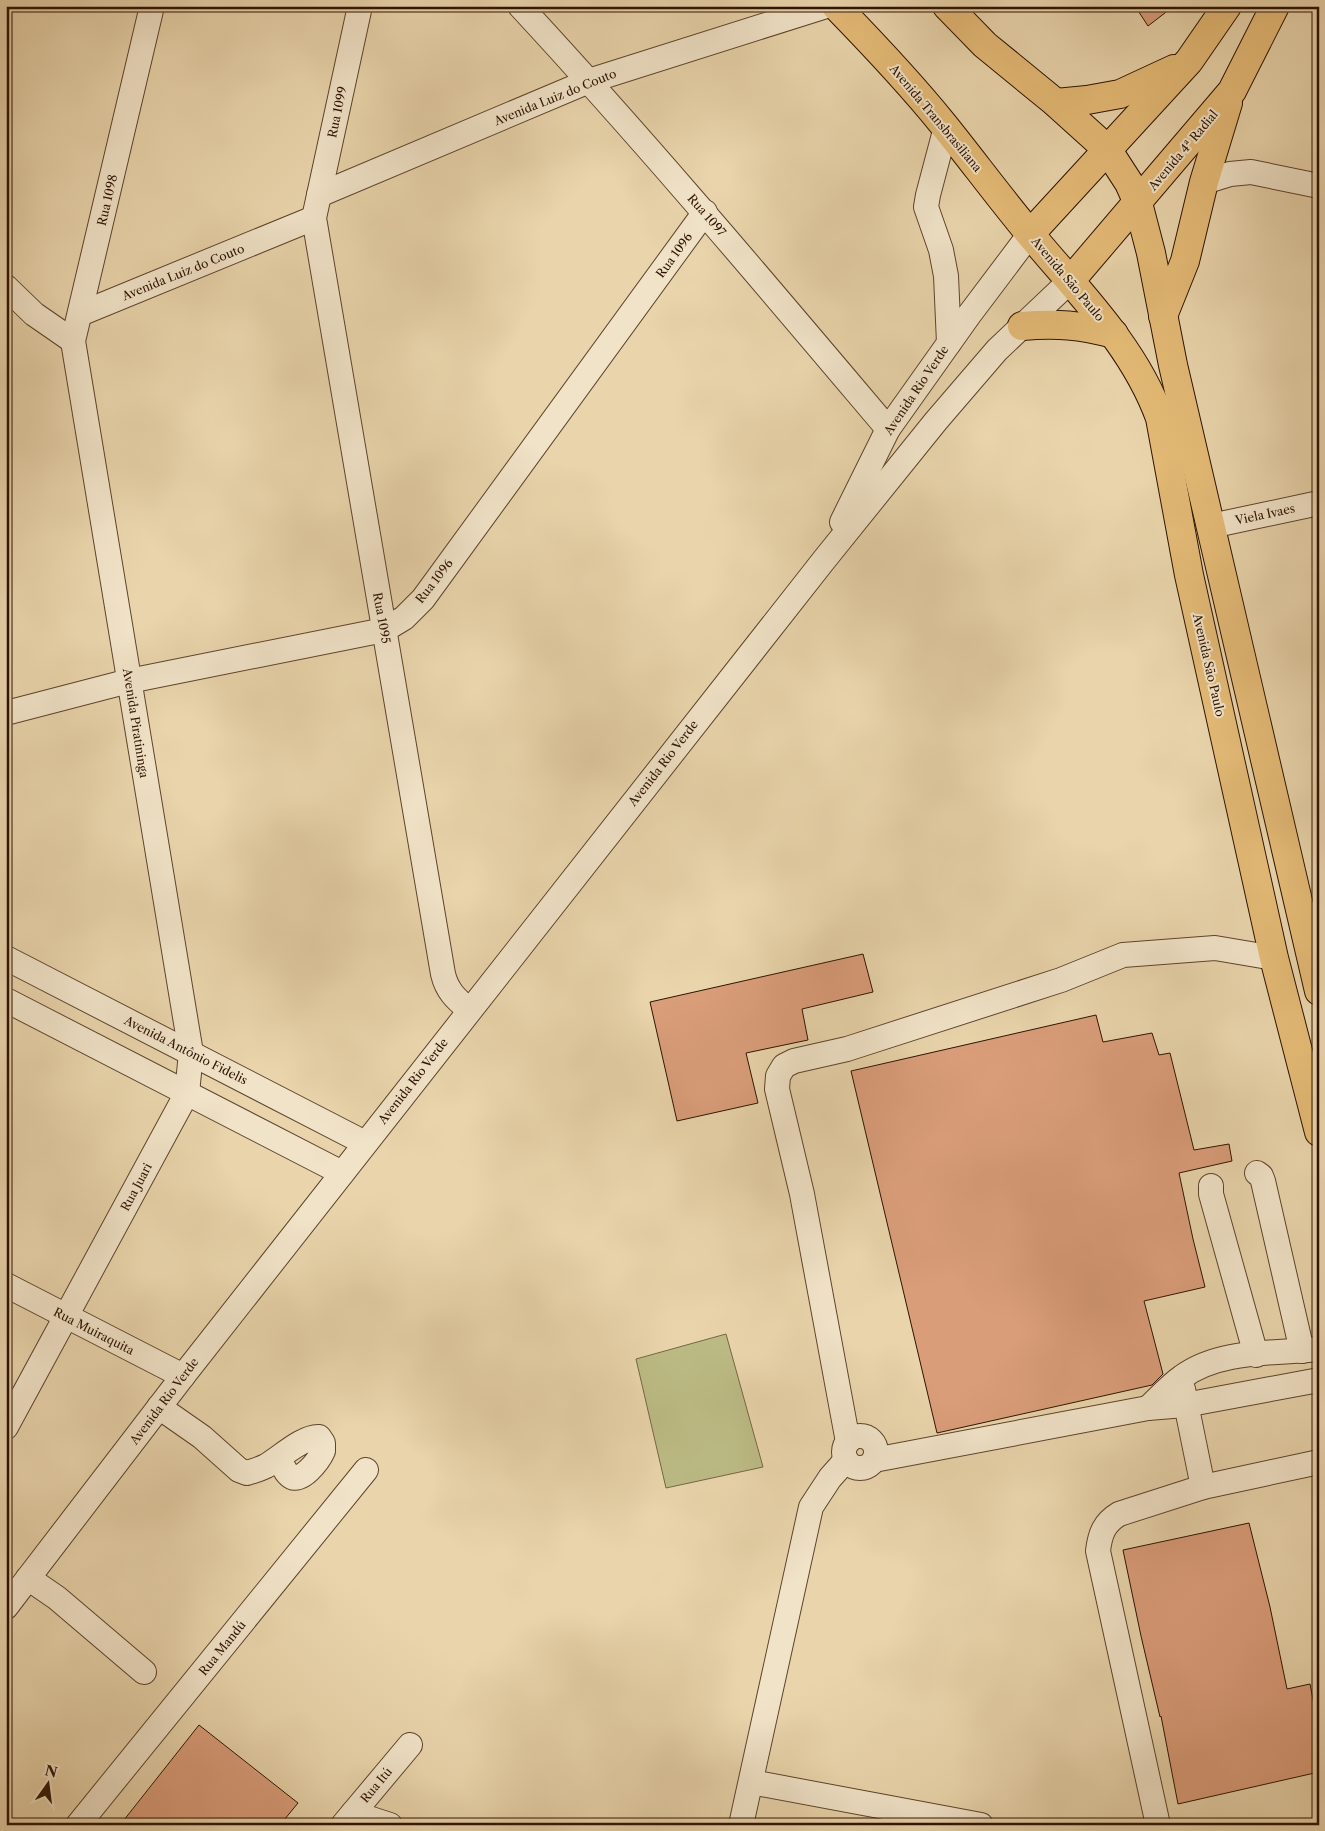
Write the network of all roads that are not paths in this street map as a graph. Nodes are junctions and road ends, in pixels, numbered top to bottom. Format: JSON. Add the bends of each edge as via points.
{"nodes":[{"id":1,"x":152,"y":6,"type":"edge"},
{"id":2,"x":360,"y":6,"type":"edge"},
{"id":3,"x":520,"y":6,"type":"edge"},
{"id":4,"x":826,"y":6,"type":"edge"},
{"id":5,"x":836,"y":6,"type":"edge"},
{"id":6,"x":947,"y":6,"type":"edge"},
{"id":7,"x":1227,"y":6,"type":"edge"},
{"id":8,"x":1275,"y":6,"type":"edge"},
{"id":9,"x":1189,"y":62,"type":"junction"},
{"id":10,"x":589,"y":81,"type":"junction"},
{"id":11,"x":1232,"y":90,"type":"junction"},
{"id":12,"x":1056,"y":103,"type":"junction"},
{"id":13,"x":946,"y":127,"type":"junction"},
{"id":14,"x":1107,"y":149,"type":"junction"},
{"id":15,"x":1204,"y":182,"type":"junction"},
{"id":16,"x":1319,"y":186,"type":"edge"},
{"id":17,"x":319,"y":195,"type":"junction"},
{"id":18,"x":1138,"y":203,"type":"junction"},
{"id":19,"x":705,"y":212,"type":"junction"},
{"id":20,"x":314,"y":218,"type":"junction"},
{"id":21,"x":1030,"y":234,"type":"junction"},
{"id":22,"x":1070,"y":280,"type":"junction"},
{"id":23,"x":6,"y":286,"type":"edge"},
{"id":24,"x":80,"y":314,"type":"junction"},
{"id":25,"x":1163,"y":316,"type":"junction"},
{"id":26,"x":1022,"y":326,"type":"junction"},
{"id":27,"x":1114,"y":334,"type":"junction"},
{"id":28,"x":73,"y":341,"type":"junction"},
{"id":29,"x":949,"y":343,"type":"junction"},
{"id":30,"x":83,"y":394,"type":"joint"},
{"id":31,"x":888,"y":429,"type":"junction"},
{"id":32,"x":1319,"y":502,"type":"edge"},
{"id":33,"x":1211,"y":526,"type":"junction"},
{"id":34,"x":824,"y":560,"type":"junction"},
{"id":35,"x":384,"y":630,"type":"junction"},
{"id":36,"x":129,"y":681,"type":"junction"},
{"id":37,"x":6,"y":713,"type":"edge"},
{"id":38,"x":6,"y":958,"type":"edge"},
{"id":39,"x":1274,"y":958,"type":"junction"},
{"id":40,"x":1319,"y":991,"type":"edge"},
{"id":41,"x":6,"y":1000,"type":"edge"},
{"id":42,"x":469,"y":1010,"type":"junction"},
{"id":43,"x":191,"y":1053,"type":"junction"},
{"id":44,"x":1302,"y":1067,"type":"junction"},
{"id":45,"x":187,"y":1093,"type":"junction"},
{"id":46,"x":1319,"y":1096,"type":"edge"},
{"id":47,"x":1319,"y":1132,"type":"edge"},
{"id":48,"x":365,"y":1143,"type":"junction"},
{"id":49,"x":342,"y":1172,"type":"junction"},
{"id":50,"x":1257,"y":1173,"type":"dead end"},
{"id":51,"x":1211,"y":1186,"type":"dead end"},
{"id":52,"x":6,"y":1285,"type":"edge"},
{"id":53,"x":67,"y":1316,"type":"junction"},
{"id":54,"x":1310,"y":1350,"type":"edge"},
{"id":55,"x":1256,"y":1355,"type":"junction"},
{"id":56,"x":183,"y":1376,"type":"junction"},
{"id":57,"x":1182,"y":1377,"type":"junction"},
{"id":58,"x":1319,"y":1380,"type":"edge"},
{"id":59,"x":1185,"y":1405,"type":"junction"},
{"id":60,"x":159,"y":1406,"type":"junction"},
{"id":61,"x":1148,"y":1408,"type":"junction"},
{"id":62,"x":6,"y":1427,"type":"edge"},
{"id":63,"x":847,"y":1451,"type":"junction"},
{"id":64,"x":279,"y":1458,"type":"dead end"},
{"id":65,"x":1319,"y":1462,"type":"edge"},
{"id":66,"x":366,"y":1470,"type":"dead end"},
{"id":67,"x":1203,"y":1487,"type":"junction"},
{"id":68,"x":28,"y":1578,"type":"junction"},
{"id":69,"x":6,"y":1607,"type":"edge"},
{"id":70,"x":144,"y":1672,"type":"dead end"},
{"id":71,"x":410,"y":1744,"type":"dead end"},
{"id":72,"x":751,"y":1782,"type":"junction"},
{"id":73,"x":348,"y":1819,"type":"edge"},
{"id":74,"x":78,"y":1825,"type":"edge"},
{"id":75,"x":390,"y":1825,"type":"edge"},
{"id":76,"x":741,"y":1825,"type":"edge"},
{"id":77,"x":981,"y":1825,"type":"edge"},
{"id":78,"x":1158,"y":1825,"type":"edge"}],
"edges":[{"from":1,"to":24,"type":"street","name":"Rua 1098"},
{"from":2,"to":17,"type":"street","name":"Rua 1099"},
{"from":3,"to":10,"type":"street","name":"Rua 1097"},
{"from":4,"to":10,"type":"street","name":"Avenida Luiz do Couto"},
{"from":5,"to":13,"type":"main road","name":"Avenida Transbrasiliana"},
{"from":6,"to":12,"type":"main road","via":[[985,45]]},
{"from":7,"to":9,"type":"main road"},
{"from":8,"to":11,"type":"main road","name":"Avenida 4ª Radial"},
{"from":9,"to":12,"type":"main road","via":[[1120,94]]},
{"from":9,"to":14,"type":"main road"},
{"from":10,"to":17,"type":"street","name":"Avenida Luiz do Couto"},
{"from":10,"to":19,"type":"street","name":"Rua 1097"},
{"from":11,"to":15,"type":"main road"},
{"from":11,"to":18,"type":"main road","name":"Avenida 4ª Radial"},
{"from":12,"to":14,"type":"main road"},
{"from":13,"to":21,"type":"main road","name":"Avenida Transbrasiliana"},
{"from":13,"to":29,"type":"street","via":[[926,208],[941,250],[946,276]]},
{"from":14,"to":18,"type":"main road"},
{"from":14,"to":21,"type":"main road"},
{"from":15,"to":16,"type":"street","via":[[1251,172]]},
{"from":15,"to":25,"type":"main road","via":[[1185,261]]},
{"from":17,"to":20,"type":"street","name":"Rua 1099"},
{"from":18,"to":22,"type":"main road","name":"Avenida 4ª Radial"},
{"from":18,"to":25,"type":"main road"},
{"from":19,"to":31,"type":"street","name":"Rua 1097"},
{"from":19,"to":35,"type":"street","name":"Rua 1096","via":[[423,599],[404,618]]},
{"from":20,"to":24,"type":"street","name":"Avenida Luiz do Couto"},
{"from":20,"to":35,"type":"street","name":"Rua 1095"},
{"from":21,"to":22,"type":"main road","name":"Avenida São Paulo"},
{"from":21,"to":29,"type":"street","name":"Avenida Rio Verde"},
{"from":22,"to":26,"type":"street","name":"Avenida Rio Verde"},
{"from":22,"to":27,"type":"main road","name":"Avenida São Paulo"},
{"from":23,"to":28,"type":"street","via":[[34,314]]},
{"from":24,"to":28,"type":"street","name":"Rua 1098"},
{"from":25,"to":33,"type":"main road"},
{"from":26,"to":27,"type":"main road","via":[[1070,324]]},
{"from":26,"to":34,"type":"street","name":"Avenida Rio Verde","via":[[942,414]]},
{"from":27,"to":39,"type":"main road","name":"Avenida São Paulo","via":[[1135,364],[1160,418],[1189,575]]},
{"from":28,"to":30,"type":"street","name":"Rua 1098"},
{"from":29,"to":31,"type":"street","name":"Avenida Rio Verde"},
{"from":30,"to":36,"type":"street","name":"Avenida Piratininga"},
{"from":31,"to":34,"type":"street","name":"Avenida Rio Verde"},
{"from":32,"to":33,"type":"street","name":"Viela Ivaes"},
{"from":33,"to":40,"type":"main road"},
{"from":34,"to":42,"type":"street","name":"Avenida Rio Verde"},
{"from":35,"to":36,"type":"street","name":"Rua 1096"},
{"from":35,"to":42,"type":"street","name":"Rua 1095","via":[[443,974],[452,995]]},
{"from":36,"to":37,"type":"street","name":"Rua 1096"},
{"from":36,"to":43,"type":"street","name":"Avenida Piratininga"},
{"from":38,"to":43,"type":"street","name":"Avenida Antônio Fidelis"},
{"from":39,"to":44,"type":"main road","name":"Avenida São Paulo"},
{"from":39,"to":63,"type":"street","via":[[1215,948],[1123,955],[1061,980],[784,1066],[778,1076],[777,1089],[802,1194]]},
{"from":41,"to":45,"type":"street"},
{"from":42,"to":48,"type":"street","name":"Avenida Rio Verde"},
{"from":43,"to":45,"type":"street","name":"Rua Juari"},
{"from":43,"to":48,"type":"street","name":"Avenida Antônio Fidelis"},
{"from":44,"to":46,"type":"main road"},
{"from":44,"to":47,"type":"main road","name":"Avenida São Paulo"},
{"from":45,"to":49,"type":"street"},
{"from":45,"to":53,"type":"street","name":"Rua Juari"},
{"from":48,"to":49,"type":"street","name":"Avenida Rio Verde"},
{"from":49,"to":56,"type":"street","name":"Avenida Rio Verde"},
{"from":50,"to":54,"type":"street","via":[[1263,1181]]},
{"from":51,"to":55,"type":"street"},
{"from":52,"to":53,"type":"street","name":"Rua Muiraquita"},
{"from":53,"to":56,"type":"street","name":"Rua Muiraquita"},
{"from":53,"to":62,"type":"street","name":"Rua Juari"},
{"from":54,"to":55,"type":"street"},
{"from":55,"to":57,"type":"street","via":[[1237,1356],[1204,1365]]},
{"from":56,"to":60,"type":"street","name":"Avenida Rio Verde"},
{"from":57,"to":59,"type":"street"},
{"from":57,"to":61,"type":"street"},
{"from":58,"to":59,"type":"street"},
{"from":59,"to":61,"type":"street"},
{"from":59,"to":67,"type":"street"},
{"from":60,"to":64,"type":"street","via":[[202,1437],[239,1470],[247,1473]]},
{"from":60,"to":68,"type":"street","name":"Avenida Rio Verde"},
{"from":61,"to":63,"type":"street","via":[[874,1460],[858,1468],[853,1466]]},
{"from":63,"to":72,"type":"street","via":[[811,1507]]},
{"from":65,"to":67,"type":"street"},
{"from":66,"to":74,"type":"street","name":"Rua Mandú"},
{"from":67,"to":78,"type":"street","via":[[1120,1514],[1104,1528],[1099,1538],[1098,1551]]},
{"from":68,"to":69,"type":"street","name":"Avenida Rio Verde"},
{"from":68,"to":70,"type":"street","via":[[57,1598]]},
{"from":71,"to":73,"type":"street","name":"Rua Itú"},
{"from":72,"to":76,"type":"street"},
{"from":72,"to":77,"type":"street"},
{"from":73,"to":75,"type":"street"}]}
